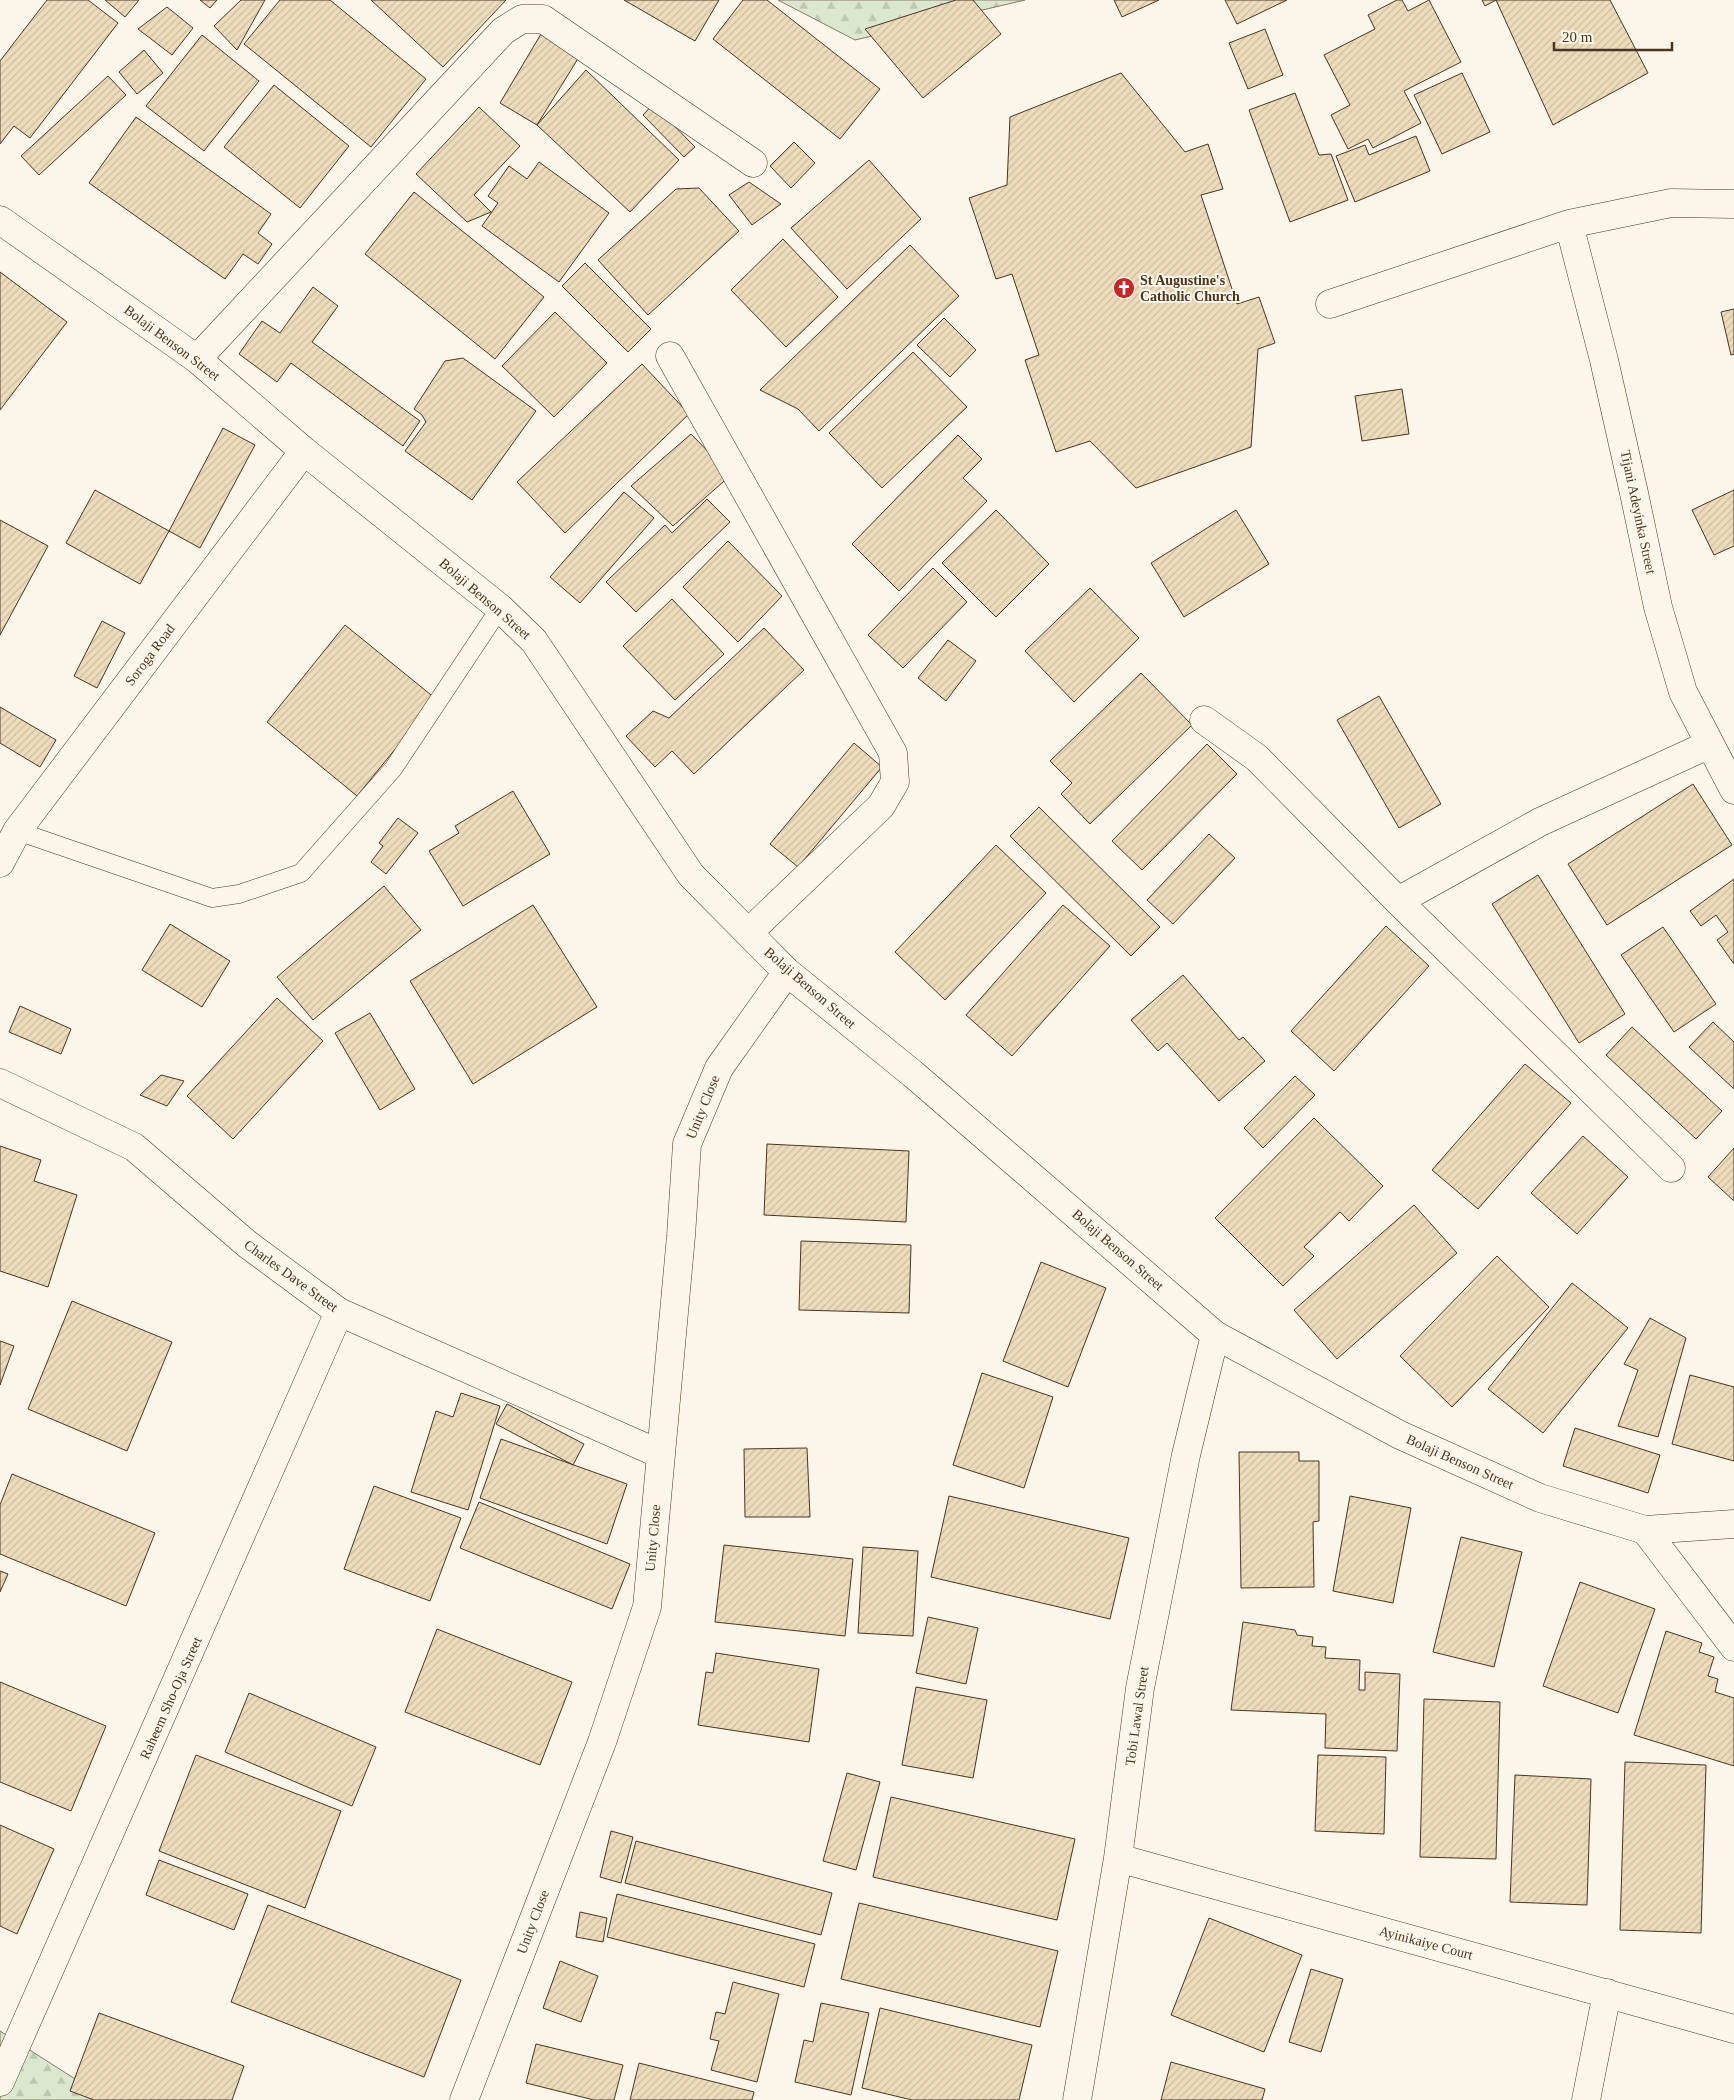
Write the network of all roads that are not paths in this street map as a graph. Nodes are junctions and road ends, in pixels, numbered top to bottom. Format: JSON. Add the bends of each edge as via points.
{"nodes":[{"id":1,"x":753,"y":163,"type":"dead end"},
{"id":2,"x":1734,"y":204,"type":"edge"},
{"id":3,"x":0,"y":220,"type":"edge"},
{"id":4,"x":1569,"y":224,"type":"junction"},
{"id":5,"x":1330,"y":304,"type":"dead end"},
{"id":6,"x":670,"y":356,"type":"dead end"},
{"id":7,"x":197,"y":360,"type":"junction"},
{"id":8,"x":304,"y":451,"type":"junction"},
{"id":9,"x":500,"y":608,"type":"junction"},
{"id":10,"x":1204,"y":720,"type":"dead end"},
{"id":11,"x":1710,"y":744,"type":"junction"},
{"id":12,"x":1734,"y":790,"type":"edge"},
{"id":13,"x":9,"y":825,"type":"edge"},
{"id":14,"x":0,"y":863,"type":"edge"},
{"id":15,"x":1398,"y":901,"type":"junction"},
{"id":16,"x":748,"y":932,"type":"junction"},
{"id":17,"x":787,"y":972,"type":"junction"},
{"id":18,"x":0,"y":1083,"type":"edge"},
{"id":19,"x":1671,"y":1168,"type":"dead end"},
{"id":20,"x":339,"y":1312,"type":"junction"},
{"id":21,"x":1215,"y":1335,"type":"junction"},
{"id":22,"x":660,"y":1454,"type":"junction"},
{"id":23,"x":1734,"y":1524,"type":"edge"},
{"id":24,"x":1645,"y":1530,"type":"junction"},
{"id":25,"x":1734,"y":1647,"type":"edge"},
{"id":26,"x":1118,"y":1858,"type":"junction"},
{"id":27,"x":1607,"y":1993,"type":"junction"},
{"id":28,"x":1734,"y":2029,"type":"edge"},
{"id":29,"x":0,"y":2082,"type":"edge"},
{"id":30,"x":464,"y":2100,"type":"edge"},
{"id":31,"x":1077,"y":2100,"type":"edge"},
{"id":32,"x":1586,"y":2100,"type":"edge"}],
"edges":[{"from":1,"to":7,"type":"street","via":[[543,19],[522,19],[504,31]]},
{"from":2,"to":4,"type":"street","via":[[1671,203]]},
{"from":3,"to":7,"type":"street","name":"Bolaji Benson Street"},
{"from":4,"to":5,"type":"street"},
{"from":4,"to":11,"type":"street","name":"Tijani Adeyinka Street","via":[[1606,369],[1658,608],[1683,692]]},
{"from":6,"to":16,"type":"street","via":[[893,753],[895,782],[881,806]]},
{"from":7,"to":8,"type":"street","name":"Bolaji Benson Street"},
{"from":8,"to":9,"type":"street","name":"Bolaji Benson Street"},
{"from":8,"to":13,"type":"street","name":"Soroga Road"},
{"from":9,"to":13,"type":"lane","via":[[394,769],[301,873],[239,894],[212,898]]},
{"from":9,"to":16,"type":"street","name":"Bolaji Benson Street","via":[[534,641],[690,875]]},
{"from":10,"to":15,"type":"street","via":[[1256,758]]},
{"from":11,"to":12,"type":"street","name":"Tijani Adeyinka Street"},
{"from":11,"to":15,"type":"street","via":[[1540,822]]},
{"from":13,"to":14,"type":"street","name":"Soroga Road"},
{"from":15,"to":19,"type":"street"},
{"from":16,"to":17,"type":"street","name":"Bolaji Benson Street"},
{"from":17,"to":21,"type":"street","name":"Bolaji Benson Street","via":[[913,1074]]},
{"from":17,"to":22,"type":"street","name":"Unity Close","via":[[719,1068],[687,1144]]},
{"from":18,"to":20,"type":"street","name":"Charles Dave Street","via":[[134,1147],[246,1244]]},
{"from":20,"to":22,"type":"street","name":"Charles Dave Street"},
{"from":20,"to":29,"type":"street","name":"Raheem Sho-Oja Street"},
{"from":21,"to":24,"type":"street","name":"Bolaji Benson Street","via":[[1408,1439],[1540,1498]]},
{"from":21,"to":26,"type":"street","name":"Tobi Lawal Street","via":[[1186,1455],[1140,1688]]},
{"from":22,"to":30,"type":"street","name":"Unity Close","via":[[647,1607],[602,1742]]},
{"from":23,"to":24,"type":"street","name":"Bolaji Benson Street"},
{"from":24,"to":25,"type":"street"},
{"from":26,"to":27,"type":"street","name":"Ayinikaiye Court"},
{"from":26,"to":31,"type":"street","name":"Tobi Lawal Street"},
{"from":27,"to":28,"type":"street","name":"Ayinikaiye Court"},
{"from":27,"to":32,"type":"street"}]}
